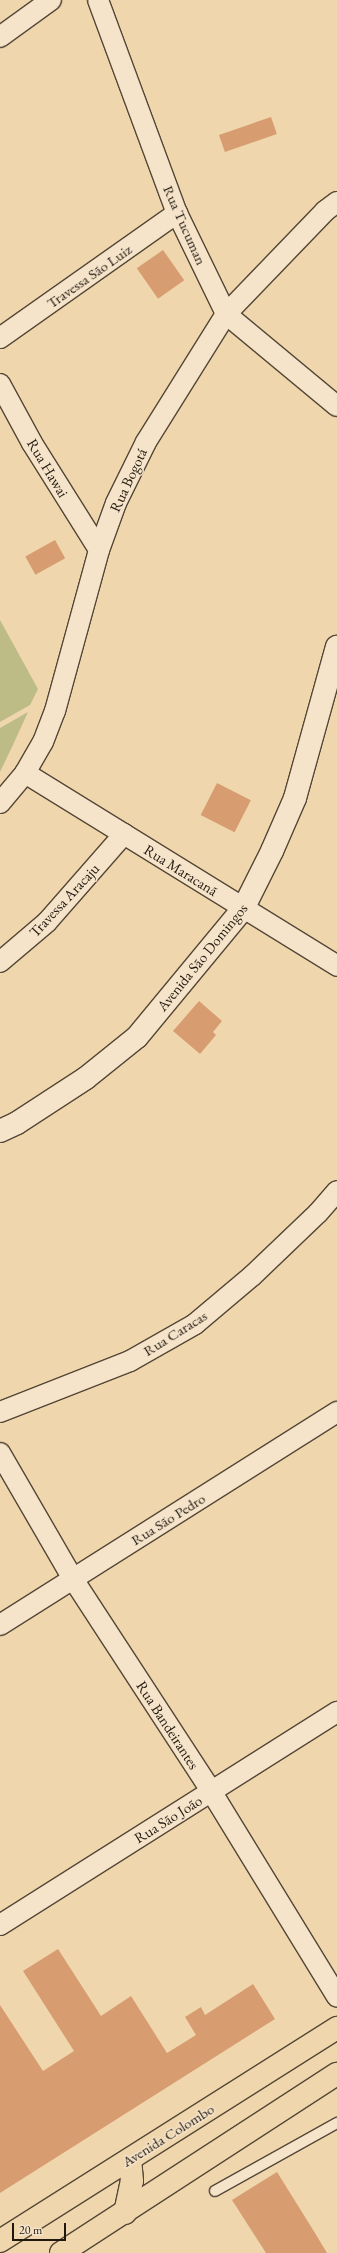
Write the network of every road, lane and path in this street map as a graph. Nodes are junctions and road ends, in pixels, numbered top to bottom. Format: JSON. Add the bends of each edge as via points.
{"nodes":[{"id":1,"x":51,"y":0,"type":"edge"},
{"id":2,"x":98,"y":0,"type":"edge"},
{"id":3,"x":0,"y":37,"type":"edge"},
{"id":4,"x":337,"y":202,"type":"edge"},
{"id":5,"x":177,"y":214,"type":"junction"},
{"id":6,"x":226,"y":314,"type":"junction"},
{"id":7,"x":0,"y":338,"type":"edge"},
{"id":8,"x":0,"y":384,"type":"edge"},
{"id":9,"x":337,"y":406,"type":"edge"},
{"id":10,"x":99,"y":550,"type":"junction"},
{"id":11,"x":337,"y":647,"type":"edge"},
{"id":12,"x":25,"y":773,"type":"junction"},
{"id":13,"x":0,"y":803,"type":"edge"},
{"id":14,"x":124,"y":834,"type":"junction"},
{"id":15,"x":243,"y":909,"type":"junction"},
{"id":16,"x":0,"y":962,"type":"edge"},
{"id":17,"x":337,"y":966,"type":"edge"},
{"id":18,"x":0,"y":1131,"type":"edge"},
{"id":19,"x":337,"y":1192,"type":"edge"},
{"id":20,"x":0,"y":1412,"type":"edge"},
{"id":21,"x":337,"y":1412,"type":"edge"},
{"id":22,"x":2,"y":1459,"type":"edge"},
{"id":23,"x":74,"y":1579,"type":"junction"},
{"id":24,"x":0,"y":1625,"type":"edge"},
{"id":25,"x":337,"y":1712,"type":"edge"},
{"id":26,"x":211,"y":1792,"type":"junction"},
{"id":27,"x":0,"y":1925,"type":"edge"},
{"id":28,"x":337,"y":1997,"type":"edge"},
{"id":29,"x":337,"y":2028,"type":"edge"},
{"id":30,"x":337,"y":2074,"type":"edge"},
{"id":31,"x":337,"y":2123,"type":"edge"},
{"id":32,"x":130,"y":2159,"type":"junction"},
{"id":33,"x":214,"y":2191,"type":"dead end"},
{"id":34,"x":125,"y":2213,"type":"junction"},
{"id":35,"x":0,"y":2242,"type":"edge"},
{"id":36,"x":72,"y":2250,"type":"edge"}],
"edges":[{"from":1,"to":3,"type":"street"},
{"from":2,"to":5,"type":"street","name":"Rua Tucuman"},
{"from":4,"to":6,"type":"street","name":"Rua Bogotá"},
{"from":5,"to":6,"type":"street","name":"Rua Tucuman"},
{"from":5,"to":7,"type":"street","name":"Travessa São Luiz"},
{"from":6,"to":9,"type":"street","name":"Rua Tucuman"},
{"from":6,"to":10,"type":"street","name":"Rua Bogotá","via":[[146,442],[116,503]]},
{"from":8,"to":10,"type":"street","name":"Rua Hawai","via":[[32,443]]},
{"from":10,"to":12,"type":"street","name":"Rua Bogotá","via":[[55,711]]},
{"from":11,"to":15,"type":"street","name":"Avenida São Domingos","via":[[294,798],[272,851]]},
{"from":12,"to":13,"type":"street","name":"Rua Bogotá"},
{"from":12,"to":14,"type":"street","name":"Rua Maracanã"},
{"from":14,"to":15,"type":"street","name":"Rua Maracanã"},
{"from":14,"to":16,"type":"street","name":"Travessa Aracaju","via":[[47,922]]},
{"from":15,"to":17,"type":"street","name":"Rua Maracanã"},
{"from":15,"to":18,"type":"street","name":"Avenida São Domingos","via":[[137,1037],[86,1078],[17,1123]]},
{"from":19,"to":20,"type":"street","name":"Rua Caracas","via":[[252,1276],[195,1324],[130,1361]]},
{"from":21,"to":23,"type":"street","name":"Rua São Pedro"},
{"from":22,"to":23,"type":"street","name":"Rua Bandeirantes"},
{"from":23,"to":24,"type":"street","name":"Rua São Pedro"},
{"from":23,"to":26,"type":"street","name":"Rua Bandeirantes"},
{"from":25,"to":26,"type":"street","name":"Rua São João"},
{"from":26,"to":27,"type":"street","name":"Rua São João"},
{"from":26,"to":28,"type":"street","name":"Rua Bandeirantes"},
{"from":29,"to":32,"type":"main road","name":"Avenida Colombo"},
{"from":30,"to":34,"type":"main road"},
{"from":31,"to":33,"type":"lane"},
{"from":32,"to":34,"type":"main road","via":[[132,2181]]},
{"from":32,"to":35,"type":"main road","name":"Avenida Colombo"},
{"from":34,"to":36,"type":"main road"}]}
